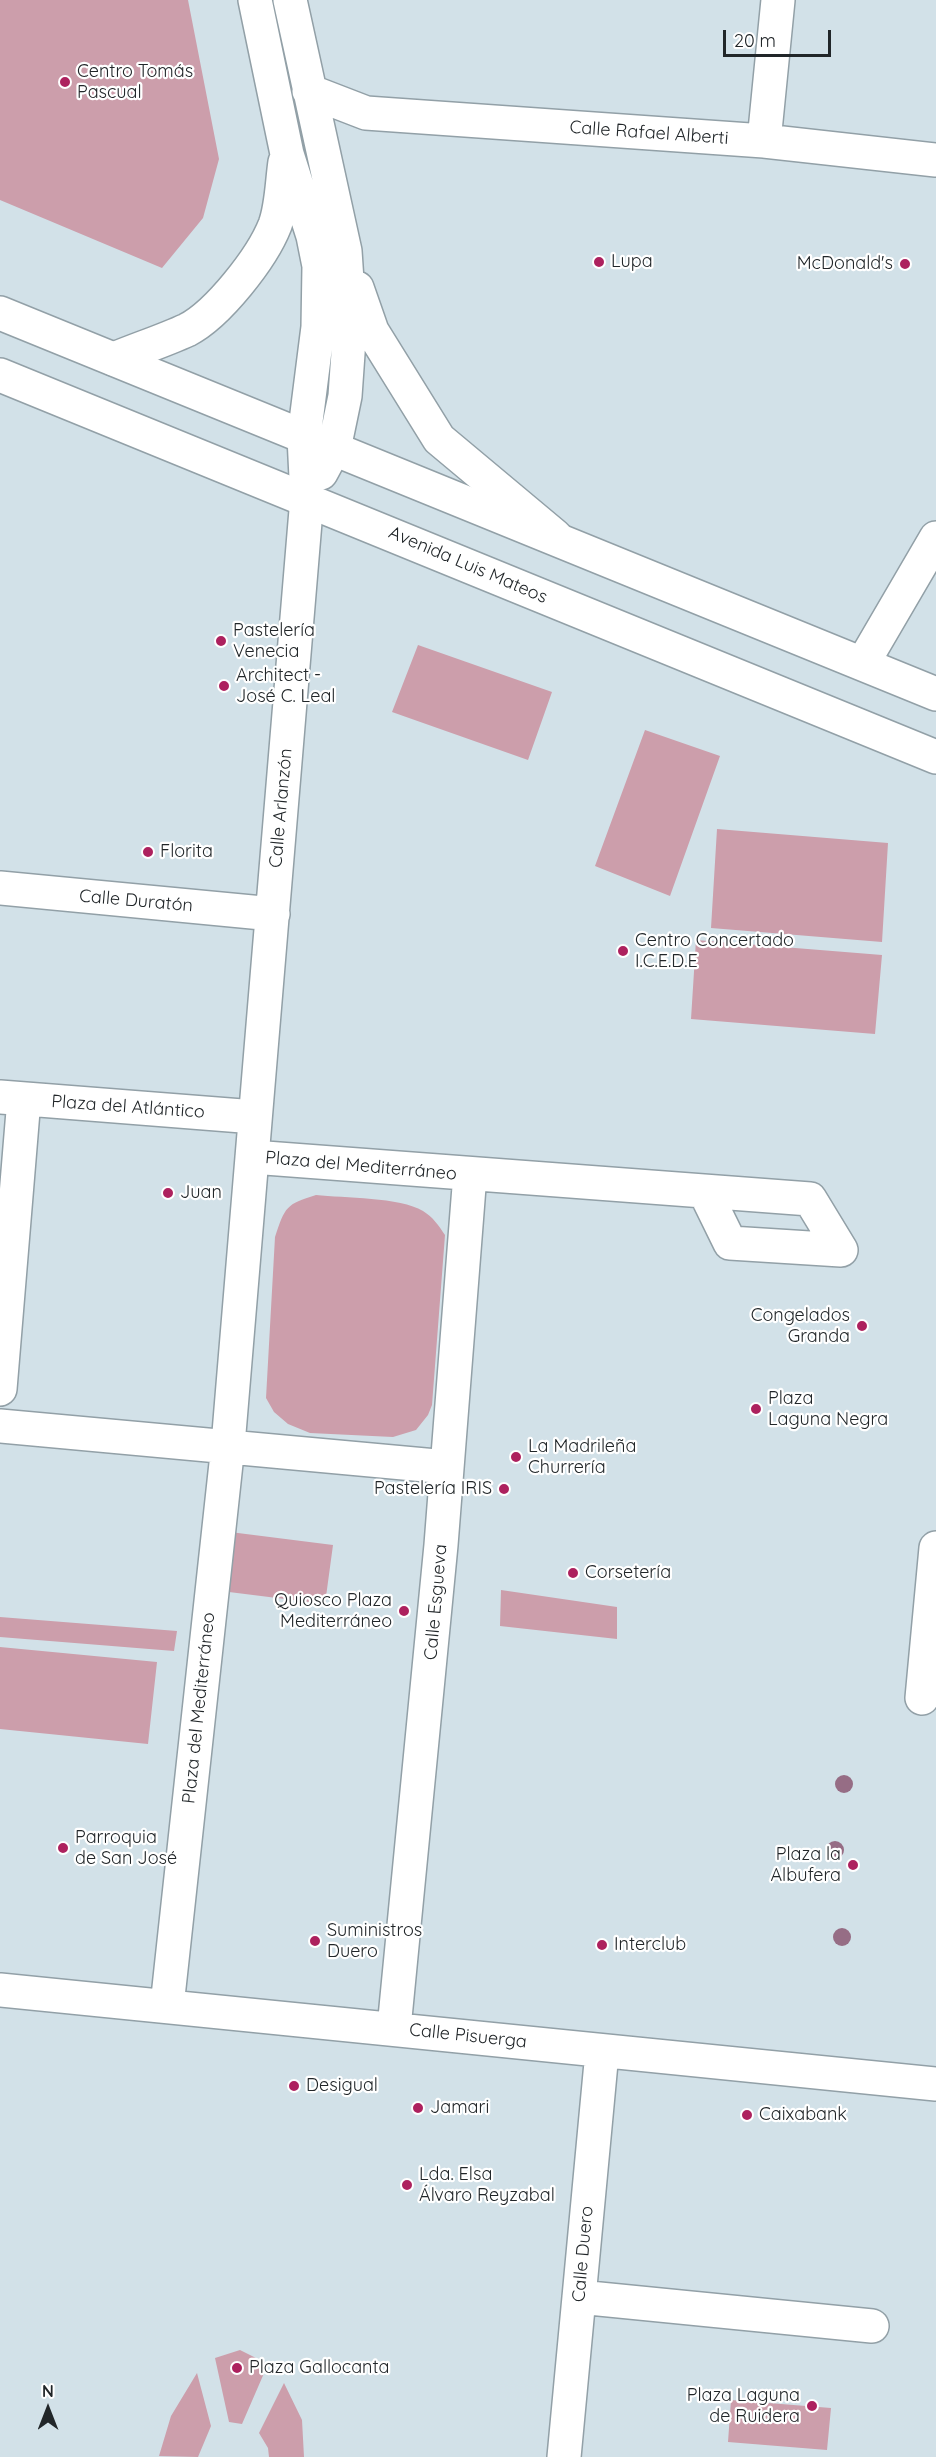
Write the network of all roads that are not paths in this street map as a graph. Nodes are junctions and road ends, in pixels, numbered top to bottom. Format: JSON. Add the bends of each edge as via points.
{"nodes":[{"id":1,"x":255,"y":0,"type":"edge"},
{"id":2,"x":290,"y":0,"type":"edge"},
{"id":3,"x":778,"y":0,"type":"edge"},
{"id":4,"x":309,"y":91,"type":"junction"},
{"id":5,"x":362,"y":113,"type":"junction"},
{"id":6,"x":764,"y":141,"type":"junction"},
{"id":7,"x":286,"y":154,"type":"junction"},
{"id":8,"x":936,"y":160,"type":"edge"},
{"id":9,"x":325,"y":167,"type":"junction"},
{"id":10,"x":345,"y":251,"type":"junction"},
{"id":11,"x":0,"y":313,"type":"edge"},
{"id":12,"x":114,"y":359,"type":"junction"},
{"id":13,"x":0,"y":375,"type":"edge"},
{"id":14,"x":304,"y":437,"type":"junction"},
{"id":15,"x":334,"y":449,"type":"junction"},
{"id":16,"x":307,"y":498,"type":"junction"},
{"id":17,"x":936,"y":538,"type":"edge"},
{"id":18,"x":561,"y":541,"type":"junction"},
{"id":19,"x":863,"y":663,"type":"junction"},
{"id":20,"x":936,"y":694,"type":"edge"},
{"id":21,"x":936,"y":756,"type":"edge"},
{"id":22,"x":0,"y":888,"type":"edge"},
{"id":23,"x":273,"y":914,"type":"junction"},
{"id":24,"x":12,"y":1098,"type":"edge"},
{"id":25,"x":255,"y":1117,"type":"junction"},
{"id":26,"x":252,"y":1157,"type":"junction"},
{"id":27,"x":470,"y":1174,"type":"junction"},
{"id":28,"x":705,"y":1192,"type":"dead end"},
{"id":29,"x":0,"y":1389,"type":"edge"},
{"id":30,"x":0,"y":1426,"type":"edge"},
{"id":31,"x":228,"y":1445,"type":"junction"},
{"id":32,"x":447,"y":1467,"type":"junction"},
{"id":33,"x":936,"y":1548,"type":"edge"},
{"id":34,"x":922,"y":1698,"type":"dead end"},
{"id":35,"x":0,"y":1990,"type":"edge"},
{"id":36,"x":167,"y":2006,"type":"junction"},
{"id":37,"x":394,"y":2028,"type":"junction"},
{"id":38,"x":602,"y":2052,"type":"junction"},
{"id":39,"x":936,"y":2084,"type":"edge"},
{"id":40,"x":579,"y":2297,"type":"junction"},
{"id":41,"x":872,"y":2326,"type":"dead end"},
{"id":42,"x":564,"y":2457,"type":"edge"}],
"edges":[{"from":1,"to":7,"type":"main road"},
{"from":2,"to":4,"type":"main road"},
{"from":3,"to":6,"type":"main road"},
{"from":4,"to":5,"type":"main road","name":"Calle Rafael Alberti"},
{"from":4,"to":9,"type":"main road"},
{"from":5,"to":6,"type":"main road","name":"Calle Rafael Alberti"},
{"from":5,"to":9,"type":"main road","via":[[338,139]]},
{"from":6,"to":8,"type":"main road","name":"Calle Rafael Alberti"},
{"from":7,"to":12,"type":"main road","via":[[274,226],[252,267],[223,300],[189,329]]},
{"from":7,"to":14,"type":"main road","name":"Calle Arlanzón","via":[[319,266],[318,327]]},
{"from":9,"to":10,"type":"main road"},
{"from":10,"to":15,"type":"main road","via":[[350,325],[345,396]]},
{"from":10,"to":18,"type":"main road","via":[[372,331],[439,439]]},
{"from":11,"to":12,"type":"main road"},
{"from":12,"to":14,"type":"main road"},
{"from":13,"to":16,"type":"main road","name":"Avenida Luis Mateos"},
{"from":14,"to":15,"type":"main road"},
{"from":14,"to":16,"type":"main road","name":"Calle Arlanzón"},
{"from":15,"to":16,"type":"main road"},
{"from":15,"to":18,"type":"main road"},
{"from":16,"to":21,"type":"main road","name":"Avenida Luis Mateos"},
{"from":16,"to":23,"type":"main road","name":"Calle Arlanzón"},
{"from":17,"to":19,"type":"main road"},
{"from":18,"to":19,"type":"main road"},
{"from":19,"to":20,"type":"main road"},
{"from":22,"to":23,"type":"main road","name":"Calle Duratón"},
{"from":23,"to":25,"type":"main road","name":"Calle Arlanzón"},
{"from":24,"to":25,"type":"main road","name":"Plaza del Atlántico"},
{"from":24,"to":29,"type":"main road"},
{"from":25,"to":26,"type":"main road","name":"Plaza del Mediterráneo"},
{"from":26,"to":27,"type":"main road","name":"Plaza del Mediterráneo"},
{"from":26,"to":31,"type":"main road","name":"Plaza del Mediterráneo"},
{"from":27,"to":28,"type":"main road"},
{"from":27,"to":32,"type":"main road","name":"Calle Esgueva"},
{"from":30,"to":31,"type":"main road"},
{"from":31,"to":32,"type":"main road"},
{"from":31,"to":36,"type":"main road","name":"Plaza del Mediterráneo"},
{"from":32,"to":37,"type":"main road","name":"Calle Esgueva"},
{"from":33,"to":34,"type":"main road"},
{"from":35,"to":36,"type":"main road","name":"Calle Pisuerga"},
{"from":36,"to":37,"type":"main road","name":"Calle Pisuerga"},
{"from":37,"to":38,"type":"main road","name":"Calle Pisuerga"},
{"from":38,"to":39,"type":"main road","name":"Calle Pisuerga"},
{"from":38,"to":40,"type":"main road","name":"Calle Duero"},
{"from":40,"to":41,"type":"main road"},
{"from":40,"to":42,"type":"main road","name":"Calle Duero"}]}
